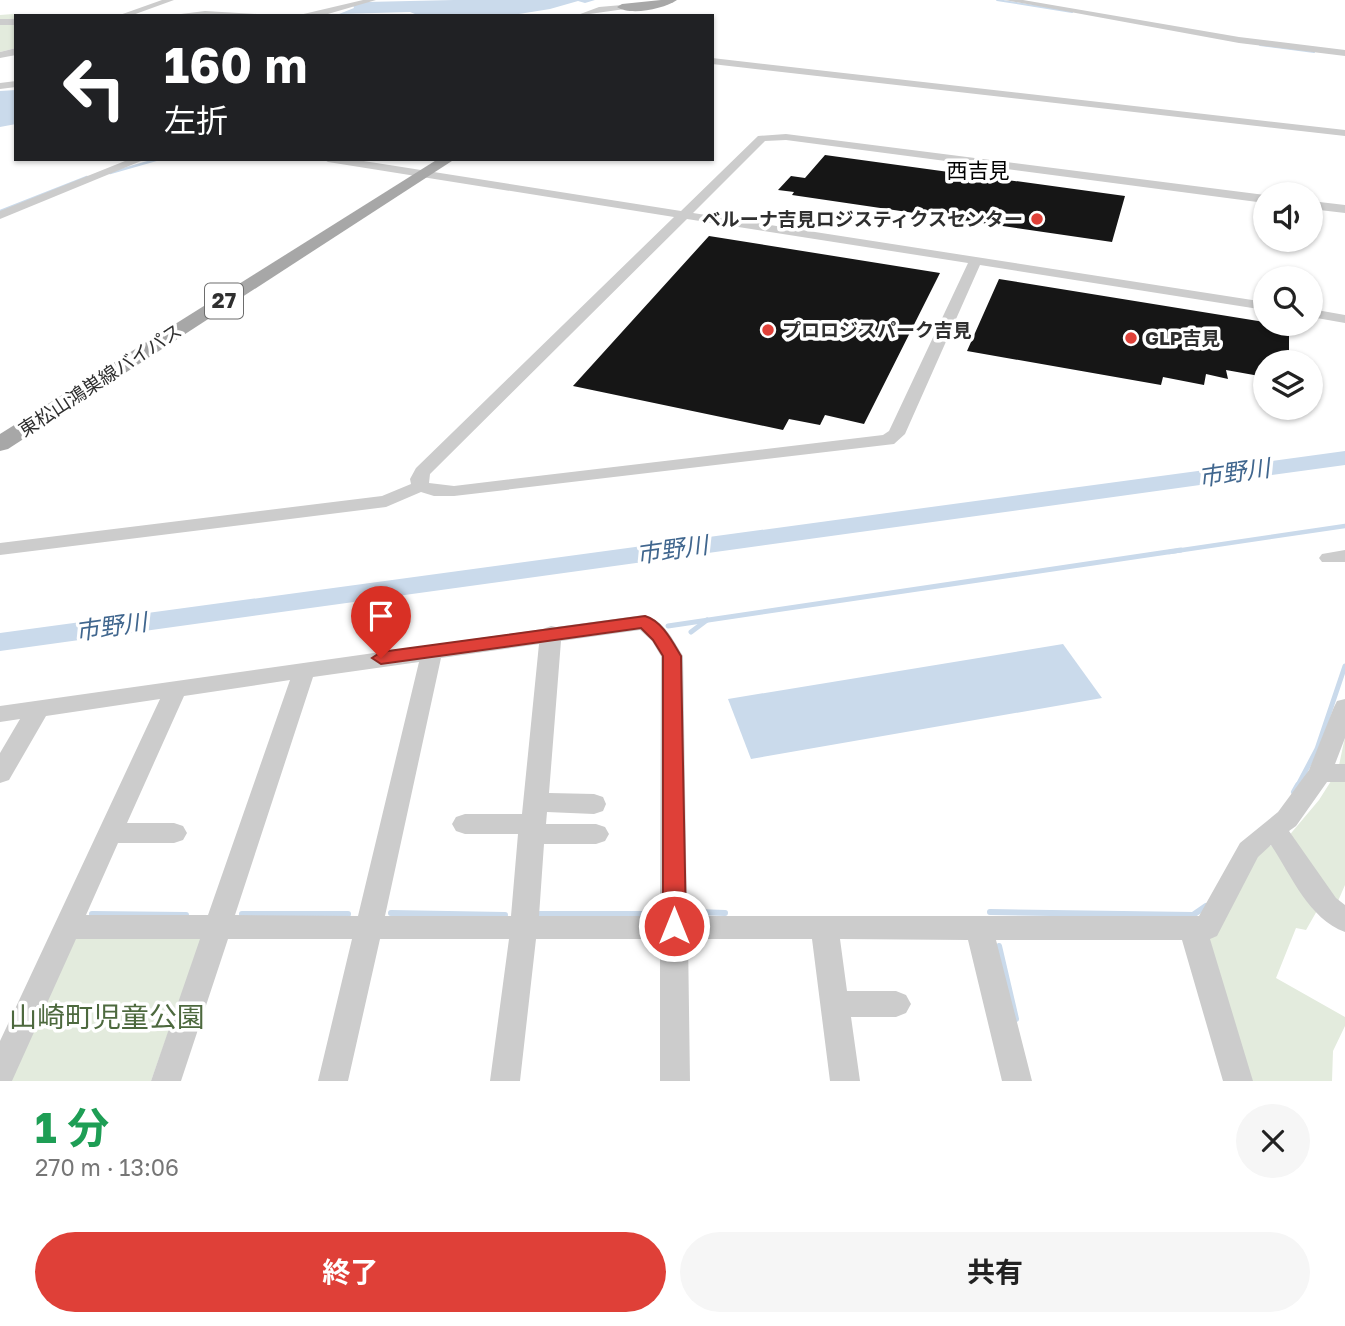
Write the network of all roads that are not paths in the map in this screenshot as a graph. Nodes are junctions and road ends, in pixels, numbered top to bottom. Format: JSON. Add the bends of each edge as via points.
{"nodes":[{"id":1,"x":170,"y":0,"type":"edge"},
{"id":2,"x":372,"y":0,"type":"edge"},
{"id":3,"x":672,"y":0,"type":"edge"},
{"id":4,"x":1009,"y":0,"type":"edge"},
{"id":5,"x":626,"y":8,"type":"edge"},
{"id":6,"x":127,"y":14,"type":"edge"},
{"id":7,"x":193,"y":14,"type":"edge"},
{"id":8,"x":222,"y":14,"type":"edge"},
{"id":9,"x":325,"y":14,"type":"edge"},
{"id":10,"x":585,"y":14,"type":"edge"},
{"id":11,"x":1251,"y":30,"type":"dead end"},
{"id":12,"x":1319,"y":38,"type":"dead end"},
{"id":13,"x":1239,"y":40,"type":"junction"},
{"id":14,"x":1313,"y":50,"type":"junction"},
{"id":15,"x":1345,"y":53,"type":"edge"},
{"id":16,"x":12,"y":54,"type":"edge"},
{"id":17,"x":714,"y":61,"type":"edge"},
{"id":18,"x":0,"y":62,"type":"edge"},
{"id":19,"x":1345,"y":133,"type":"edge"},
{"id":20,"x":136,"y":161,"type":"edge"},
{"id":21,"x":347,"y":161,"type":"edge"},
{"id":22,"x":444,"y":161,"type":"edge"},
{"id":23,"x":424,"y":169,"type":"edge"},
{"id":24,"x":1253,"y":197,"type":"edge"},
{"id":25,"x":1323,"y":206,"type":"edge"},
{"id":26,"x":1345,"y":209,"type":"edge"},
{"id":27,"x":683,"y":214,"type":"junction"},
{"id":28,"x":0,"y":215,"type":"edge"},
{"id":29,"x":976,"y":260,"type":"junction"},
{"id":30,"x":1253,"y":304,"type":"edge"},
{"id":31,"x":1323,"y":315,"type":"edge"},
{"id":32,"x":1345,"y":319,"type":"edge"},
{"id":33,"x":0,"y":432,"type":"edge"},
{"id":34,"x":0,"y":444,"type":"edge"},
{"id":35,"x":421,"y":486,"type":"junction"},
{"id":36,"x":0,"y":549,"type":"edge"},
{"id":37,"x":551,"y":633,"type":"junction"},
{"id":38,"x":432,"y":651,"type":"junction"},
{"id":39,"x":305,"y":669,"type":"junction"},
{"id":40,"x":176,"y":688,"type":"junction"},
{"id":41,"x":1345,"y":707,"type":"edge"},
{"id":42,"x":38,"y":709,"type":"junction"},
{"id":43,"x":0,"y":714,"type":"edge"},
{"id":44,"x":1333,"y":773,"type":"edge"},
{"id":45,"x":0,"y":774,"type":"edge"},
{"id":46,"x":594,"y":804,"type":"dead end"},
{"id":47,"x":532,"y":820,"type":"junction"},
{"id":48,"x":465,"y":824,"type":"dead end"},
{"id":49,"x":1273,"y":828,"type":"junction"},
{"id":50,"x":110,"y":833,"type":"junction"},
{"id":51,"x":174,"y":833,"type":"dead end"},
{"id":52,"x":596,"y":834,"type":"dead end"},
{"id":53,"x":1345,"y":920,"type":"edge"},
{"id":54,"x":524,"y":926,"type":"junction"},
{"id":55,"x":674,"y":926,"type":"junction"},
{"id":56,"x":824,"y":926,"type":"junction"},
{"id":57,"x":68,"y":927,"type":"junction"},
{"id":58,"x":979,"y":927,"type":"junction"},
{"id":59,"x":1187,"y":927,"type":"junction"},
{"id":60,"x":368,"y":928,"type":"junction"},
{"id":61,"x":219,"y":929,"type":"junction"},
{"id":62,"x":833,"y":1004,"type":"junction"},
{"id":63,"x":896,"y":1004,"type":"dead end"},
{"id":64,"x":0,"y":1074,"type":"edge"},
{"id":65,"x":166,"y":1081,"type":"edge"},
{"id":66,"x":333,"y":1081,"type":"edge"},
{"id":67,"x":505,"y":1081,"type":"edge"},
{"id":68,"x":675,"y":1081,"type":"edge"},
{"id":69,"x":845,"y":1081,"type":"edge"},
{"id":70,"x":1017,"y":1081,"type":"edge"},
{"id":71,"x":1238,"y":1081,"type":"edge"}],
"edges":[{"from":1,"to":6,"type":"street"},
{"from":2,"to":9,"type":"street"},
{"from":3,"to":5,"type":"main road"},
{"from":4,"to":13,"type":"street"},
{"from":5,"to":10,"type":"street"},
{"from":7,"to":8,"type":"street"},
{"from":11,"to":13,"type":"street"},
{"from":12,"to":14,"type":"street"},
{"from":13,"to":14,"type":"street"},
{"from":14,"to":15,"type":"street"},
{"from":16,"to":18,"type":"street"},
{"from":17,"to":19,"type":"street"},
{"from":20,"to":28,"type":"street"},
{"from":21,"to":23,"type":"street"},
{"from":22,"to":23,"type":"main road","name":"東松山鴻巣線バイパス","number":"27"},
{"from":23,"to":27,"type":"street"},
{"from":23,"to":33,"type":"main road","name":"東松山鴻巣線バイパス","number":"27"},
{"from":23,"to":34,"type":"main road","name":"東松山鴻巣線バイパス","number":"27"},
{"from":24,"to":27,"type":"street","via":[[769,136]]},
{"from":25,"to":26,"type":"street"},
{"from":27,"to":29,"type":"street"},
{"from":27,"to":35,"type":"street","via":[[422,472]]},
{"from":29,"to":30,"type":"street"},
{"from":29,"to":35,"type":"street","via":[[896,434],[888,439],[454,491]]},
{"from":31,"to":32,"type":"street"},
{"from":35,"to":36,"type":"street","via":[[386,501]]},
{"from":37,"to":38,"type":"street"},
{"from":37,"to":47,"type":"street"},
{"from":37,"to":55,"type":"street","via":[[645,622],[672,656]]},
{"from":38,"to":39,"type":"street"},
{"from":38,"to":60,"type":"street"},
{"from":39,"to":40,"type":"street"},
{"from":39,"to":61,"type":"street"},
{"from":40,"to":42,"type":"street"},
{"from":40,"to":50,"type":"street"},
{"from":41,"to":44,"type":"street"},
{"from":42,"to":43,"type":"street"},
{"from":42,"to":45,"type":"street"},
{"from":44,"to":49,"type":"street"},
{"from":46,"to":47,"type":"street"},
{"from":47,"to":48,"type":"street"},
{"from":47,"to":52,"type":"street"},
{"from":47,"to":54,"type":"street"},
{"from":49,"to":53,"type":"street","via":[[1325,906]]},
{"from":49,"to":59,"type":"street","via":[[1249,850],[1208,928]]},
{"from":50,"to":51,"type":"street"},
{"from":50,"to":57,"type":"street"},
{"from":54,"to":55,"type":"street"},
{"from":54,"to":60,"type":"street"},
{"from":54,"to":67,"type":"street"},
{"from":55,"to":56,"type":"street"},
{"from":55,"to":68,"type":"street"},
{"from":56,"to":58,"type":"street"},
{"from":56,"to":62,"type":"street"},
{"from":57,"to":61,"type":"street"},
{"from":57,"to":64,"type":"street"},
{"from":58,"to":59,"type":"street"},
{"from":58,"to":70,"type":"street"},
{"from":59,"to":71,"type":"street","via":[[1195,935]]},
{"from":60,"to":61,"type":"street"},
{"from":60,"to":66,"type":"street"},
{"from":61,"to":65,"type":"street"},
{"from":62,"to":63,"type":"street"},
{"from":62,"to":69,"type":"street"}]}
